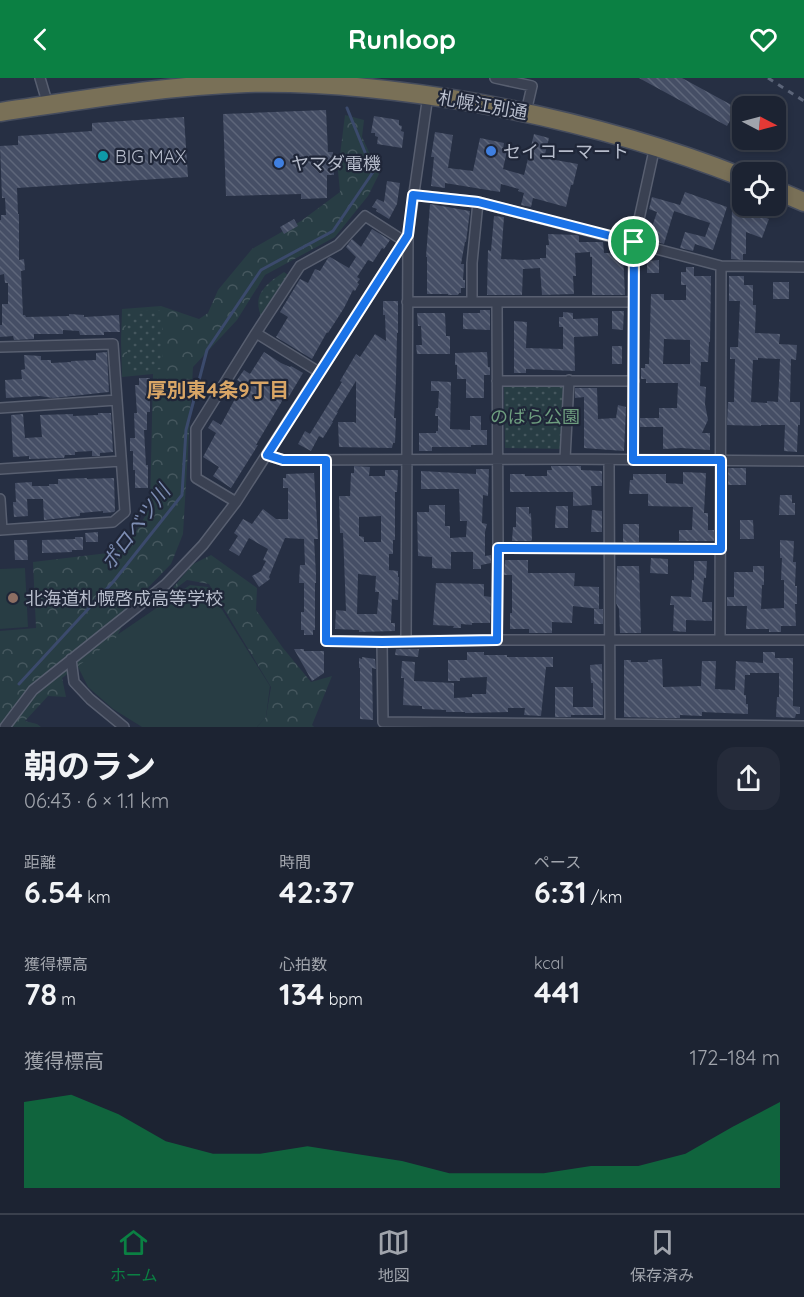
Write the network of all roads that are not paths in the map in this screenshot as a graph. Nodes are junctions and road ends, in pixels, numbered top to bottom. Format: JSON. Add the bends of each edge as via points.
{"nodes":[{"id":1,"x":40,"y":78,"type":"edge"},
{"id":2,"x":495,"y":78,"type":"edge"},
{"id":3,"x":210,"y":82,"type":"edge"},
{"id":4,"x":428,"y":95,"type":"junction"},
{"id":5,"x":48,"y":105,"type":"junction"},
{"id":6,"x":0,"y":112,"type":"edge"},
{"id":7,"x":526,"y":112,"type":"junction"},
{"id":8,"x":655,"y":146,"type":"junction"},
{"id":9,"x":732,"y":173,"type":"edge"},
{"id":10,"x":786,"y":194,"type":"edge"},
{"id":11,"x":413,"y":195,"type":"junction"},
{"id":12,"x":478,"y":202,"type":"junction"},
{"id":13,"x":804,"y":202,"type":"edge"},
{"id":14,"x":406,"y":238,"type":"junction"},
{"id":15,"x":634,"y":242,"type":"junction"},
{"id":16,"x":722,"y":266,"type":"junction"},
{"id":17,"x":804,"y":267,"type":"edge"},
{"id":18,"x":472,"y":301,"type":"junction"},
{"id":19,"x":407,"y":302,"type":"junction"},
{"id":20,"x":497,"y":302,"type":"junction"},
{"id":21,"x":633,"y":302,"type":"junction"},
{"id":22,"x":256,"y":333,"type":"junction"},
{"id":23,"x":0,"y":347,"type":"edge"},
{"id":24,"x":319,"y":372,"type":"junction"},
{"id":25,"x":569,"y":380,"type":"junction"},
{"id":26,"x":497,"y":381,"type":"junction"},
{"id":27,"x":634,"y":381,"type":"junction"},
{"id":28,"x":117,"y":400,"type":"junction"},
{"id":29,"x":0,"y":408,"type":"edge"},
{"id":30,"x":267,"y":455,"type":"junction"},
{"id":31,"x":498,"y":459,"type":"junction"},
{"id":32,"x":566,"y":459,"type":"junction"},
{"id":33,"x":326,"y":460,"type":"junction"},
{"id":34,"x":406,"y":460,"type":"junction"},
{"id":35,"x":609,"y":460,"type":"junction"},
{"id":36,"x":633,"y":460,"type":"junction"},
{"id":37,"x":721,"y":460,"type":"junction"},
{"id":38,"x":121,"y":461,"type":"junction"},
{"id":39,"x":804,"y":461,"type":"edge"},
{"id":40,"x":0,"y":469,"type":"edge"},
{"id":41,"x":0,"y":499,"type":"edge"},
{"id":42,"x":236,"y":502,"type":"junction"},
{"id":43,"x":1,"y":530,"type":"edge"},
{"id":44,"x":498,"y":548,"type":"junction"},
{"id":45,"x":609,"y":549,"type":"junction"},
{"id":46,"x":721,"y":549,"type":"junction"},
{"id":47,"x":497,"y":640,"type":"junction"},
{"id":48,"x":609,"y":640,"type":"junction"},
{"id":49,"x":720,"y":640,"type":"junction"},
{"id":50,"x":804,"y":640,"type":"edge"},
{"id":51,"x":406,"y":641,"type":"junction"},
{"id":52,"x":382,"y":642,"type":"junction"},
{"id":53,"x":71,"y":659,"type":"junction"},
{"id":54,"x":610,"y":724,"type":"junction"},
{"id":55,"x":804,"y":726,"type":"edge"},
{"id":56,"x":5,"y":727,"type":"edge"},
{"id":57,"x":124,"y":727,"type":"edge"}],
"edges":[{"from":1,"to":5,"type":"street"},
{"from":2,"to":7,"type":"street","via":[[532,86]]},
{"from":3,"to":4,"type":"highway","name":"札幌江別通","via":[[325,84]]},
{"from":3,"to":5,"type":"highway","name":"札幌江別通"},
{"from":4,"to":7,"type":"highway","name":"札幌江別通"},
{"from":4,"to":11,"type":"street"},
{"from":5,"to":6,"type":"highway","name":"札幌江別通"},
{"from":7,"to":8,"type":"highway","name":"札幌江別通"},
{"from":8,"to":9,"type":"highway","name":"札幌江別通"},
{"from":8,"to":15,"type":"street"},
{"from":10,"to":13,"type":"highway"},
{"from":11,"to":12,"type":"street"},
{"from":11,"to":14,"type":"street"},
{"from":12,"to":15,"type":"street"},
{"from":12,"to":18,"type":"street"},
{"from":14,"to":19,"type":"street"},
{"from":14,"to":22,"type":"street","via":[[365,216],[338,245],[300,266]]},
{"from":14,"to":24,"type":"street"},
{"from":15,"to":16,"type":"street"},
{"from":15,"to":21,"type":"street"},
{"from":16,"to":17,"type":"street"},
{"from":16,"to":37,"type":"street"},
{"from":18,"to":19,"type":"street"},
{"from":18,"to":20,"type":"street"},
{"from":19,"to":34,"type":"street"},
{"from":20,"to":21,"type":"street"},
{"from":20,"to":26,"type":"street"},
{"from":21,"to":27,"type":"street"},
{"from":22,"to":24,"type":"street"},
{"from":22,"to":42,"type":"street","via":[[196,429],[196,478]]},
{"from":23,"to":28,"type":"street","via":[[113,344]]},
{"from":24,"to":30,"type":"street"},
{"from":25,"to":26,"type":"street"},
{"from":25,"to":27,"type":"street"},
{"from":25,"to":32,"type":"street"},
{"from":26,"to":31,"type":"street"},
{"from":27,"to":36,"type":"street"},
{"from":28,"to":29,"type":"street"},
{"from":28,"to":38,"type":"street"},
{"from":30,"to":33,"type":"street","via":[[283,460]]},
{"from":30,"to":42,"type":"street"},
{"from":31,"to":32,"type":"street"},
{"from":31,"to":34,"type":"street"},
{"from":31,"to":44,"type":"street"},
{"from":32,"to":35,"type":"street"},
{"from":33,"to":34,"type":"street"},
{"from":33,"to":52,"type":"street","via":[[326,641]]},
{"from":34,"to":51,"type":"street"},
{"from":35,"to":36,"type":"street"},
{"from":35,"to":45,"type":"street"},
{"from":36,"to":37,"type":"street"},
{"from":37,"to":39,"type":"street"},
{"from":37,"to":46,"type":"street"},
{"from":38,"to":40,"type":"street"},
{"from":38,"to":43,"type":"street","via":[[125,512],[113,522]]},
{"from":41,"to":43,"type":"street"},
{"from":42,"to":53,"type":"street","via":[[166,584]]},
{"from":44,"to":45,"type":"street"},
{"from":44,"to":47,"type":"street"},
{"from":45,"to":46,"type":"street"},
{"from":45,"to":48,"type":"street"},
{"from":46,"to":49,"type":"street"},
{"from":47,"to":48,"type":"street"},
{"from":47,"to":51,"type":"street"},
{"from":48,"to":49,"type":"street"},
{"from":48,"to":54,"type":"street"},
{"from":49,"to":50,"type":"street"},
{"from":51,"to":52,"type":"street"},
{"from":52,"to":54,"type":"street","via":[[383,722]]},
{"from":53,"to":56,"type":"street","via":[[33,690]]},
{"from":53,"to":57,"type":"street","via":[[74,682]]},
{"from":54,"to":55,"type":"street"}]}
